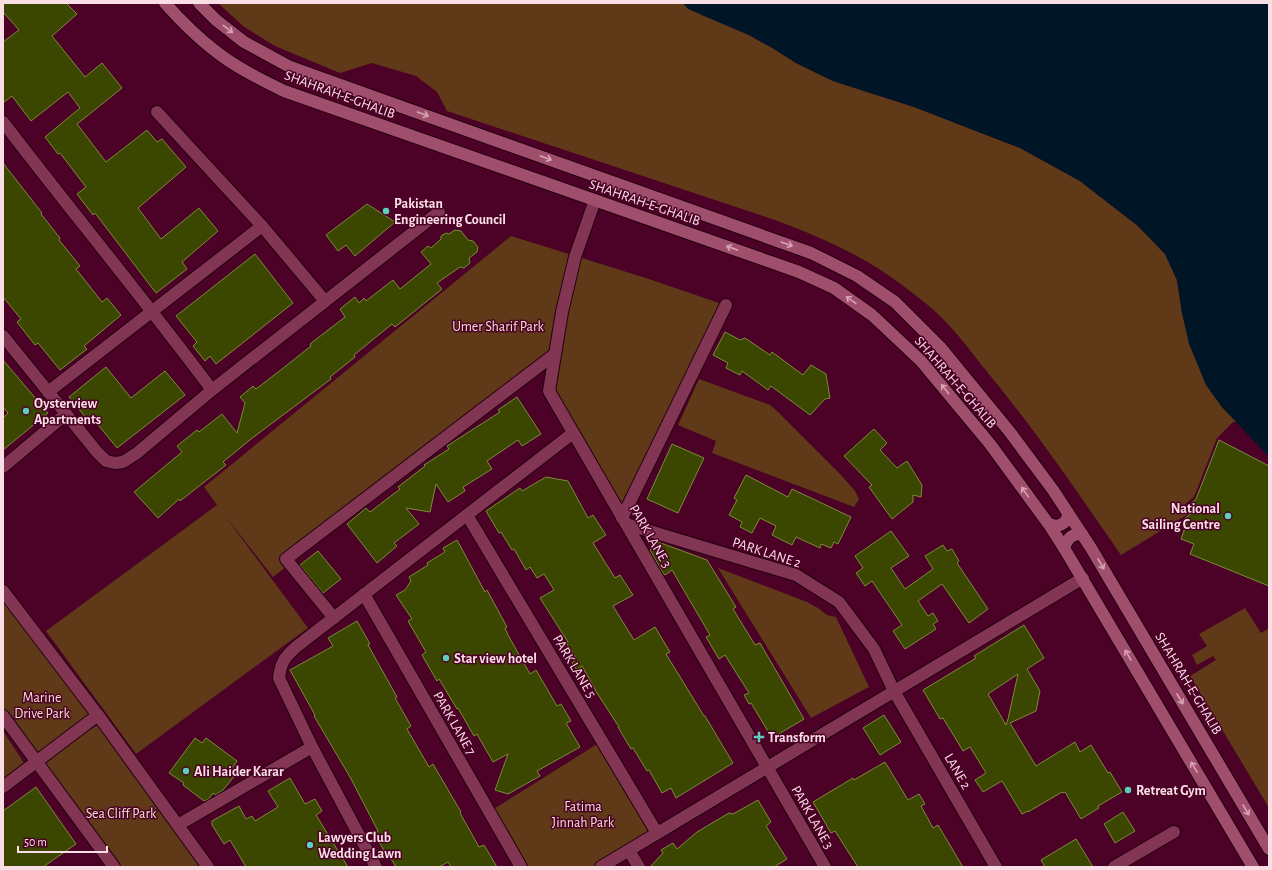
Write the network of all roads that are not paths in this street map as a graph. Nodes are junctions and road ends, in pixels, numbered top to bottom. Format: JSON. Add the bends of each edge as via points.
{"nodes":[{"id":1,"x":165,"y":3,"type":"edge"},
{"id":2,"x":199,"y":3,"type":"edge"},
{"id":3,"x":156,"y":112,"type":"dead end"},
{"id":4,"x":3,"y":122,"type":"edge"},
{"id":5,"x":595,"y":200,"type":"junction"},
{"id":6,"x":439,"y":212,"type":"dead end"},
{"id":7,"x":262,"y":226,"type":"junction"},
{"id":8,"x":324,"y":300,"type":"junction"},
{"id":9,"x":726,"y":306,"type":"dead end"},
{"id":10,"x":153,"y":311,"type":"junction"},
{"id":11,"x":3,"y":336,"type":"edge"},
{"id":12,"x":555,"y":354,"type":"junction"},
{"id":13,"x":212,"y":390,"type":"junction"},
{"id":14,"x":48,"y":392,"type":"junction"},
{"id":15,"x":66,"y":414,"type":"junction"},
{"id":16,"x":573,"y":433,"type":"junction"},
{"id":17,"x":3,"y":467,"type":"edge"},
{"id":18,"x":1068,"y":513,"type":"junction"},
{"id":19,"x":467,"y":515,"type":"junction"},
{"id":20,"x":624,"y":521,"type":"junction"},
{"id":21,"x":1048,"y":523,"type":"junction"},
{"id":22,"x":1082,"y":534,"type":"junction"},
{"id":23,"x":1064,"y":548,"type":"junction"},
{"id":24,"x":1082,"y":578,"type":"junction"},
{"id":25,"x":3,"y":591,"type":"edge"},
{"id":26,"x":364,"y":594,"type":"junction"},
{"id":27,"x":334,"y":618,"type":"junction"},
{"id":28,"x":894,"y":691,"type":"junction"},
{"id":29,"x":98,"y":715,"type":"junction"},
{"id":30,"x":3,"y":716,"type":"edge"},
{"id":31,"x":312,"y":747,"type":"junction"},
{"id":32,"x":37,"y":761,"type":"junction"},
{"id":33,"x":767,"y":767,"type":"junction"},
{"id":34,"x":3,"y":787,"type":"edge"},
{"id":35,"x":178,"y":825,"type":"junction"},
{"id":36,"x":1174,"y":832,"type":"dead end"},
{"id":37,"x":657,"y":833,"type":"junction"},
{"id":38,"x":1269,"y":848,"type":"edge"},
{"id":39,"x":629,"y":850,"type":"junction"},
{"id":40,"x":114,"y":867,"type":"edge"},
{"id":41,"x":208,"y":867,"type":"edge"},
{"id":42,"x":376,"y":867,"type":"edge"},
{"id":43,"x":521,"y":867,"type":"edge"},
{"id":44,"x":601,"y":867,"type":"edge"},
{"id":45,"x":639,"y":867,"type":"edge"},
{"id":46,"x":825,"y":867,"type":"edge"},
{"id":47,"x":996,"y":867,"type":"edge"},
{"id":48,"x":1114,"y":867,"type":"edge"},
{"id":49,"x":1253,"y":867,"type":"edge"}],
"edges":[{"from":1,"to":5,"type":"main road","name":"SHAHRAH-E-GHALIB","via":[[186,26],[215,51],[284,91]]},
{"from":2,"to":18,"type":"main road","name":"SHAHRAH-E-GHALIB","one_way":true,"via":[[244,42],[290,67],[811,253],[857,276],[895,302],[941,348],[1009,431]]},
{"from":3,"to":7,"type":"street"},
{"from":4,"to":10,"type":"street"},
{"from":5,"to":12,"type":"street","name":"PARK LANE 3","via":[[575,257]]},
{"from":21,"to":5,"type":"main road","name":"SHAHRAH-E-GHALIB","one_way":true,"via":[[990,444],[922,361],[866,311],[834,288],[799,272]]},
{"from":6,"to":8,"type":"street"},
{"from":7,"to":8,"type":"street"},
{"from":7,"to":10,"type":"street"},
{"from":8,"to":13,"type":"street"},
{"from":9,"to":20,"type":"street"},
{"from":10,"to":13,"type":"street"},
{"from":10,"to":14,"type":"street"},
{"from":11,"to":14,"type":"street"},
{"from":12,"to":16,"type":"street","name":"PARK LANE 3","via":[[549,391]]},
{"from":12,"to":27,"type":"street","via":[[286,559]]},
{"from":13,"to":15,"type":"street","via":[[123,462],[106,460]]},
{"from":14,"to":15,"type":"street"},
{"from":15,"to":17,"type":"street"},
{"from":16,"to":19,"type":"street"},
{"from":16,"to":20,"type":"street","name":"PARK LANE 3"},
{"from":18,"to":21,"type":"main road","via":[[1066,521],[1060,526]]},
{"from":18,"to":22,"type":"main road","name":"SHAHRAH-E-GHALIB"},
{"from":19,"to":26,"type":"street"},
{"from":19,"to":37,"type":"street","name":"PARK LANE 5"},
{"from":20,"to":28,"type":"street","name":"PARK LANE 2","via":[[796,575],[839,602],[874,649]]},
{"from":20,"to":33,"type":"street","name":"PARK LANE 3"},
{"from":21,"to":23,"type":"main road","name":"SHAHRAH-E-GHALIB"},
{"from":22,"to":23,"type":"main road","via":[[1071,536]]},
{"from":22,"to":38,"type":"main road","name":"SHAHRAH-E-GHALIB","one_way":true},
{"from":23,"to":24,"type":"main road","name":"SHAHRAH-E-GHALIB"},
{"from":24,"to":28,"type":"street"},
{"from":49,"to":24,"type":"main road","one_way":true},
{"from":25,"to":29,"type":"street"},
{"from":26,"to":27,"type":"street"},
{"from":26,"to":43,"type":"street","name":"PARK LANE 7"},
{"from":27,"to":31,"type":"street","via":[[296,647],[284,658],[280,667],[279,678]]},
{"from":28,"to":33,"type":"street"},
{"from":28,"to":47,"type":"street","name":"LANE 2"},
{"from":29,"to":32,"type":"street"},
{"from":29,"to":35,"type":"street"},
{"from":30,"to":32,"type":"street"},
{"from":31,"to":35,"type":"street"},
{"from":31,"to":42,"type":"street"},
{"from":32,"to":34,"type":"street"},
{"from":32,"to":40,"type":"street"},
{"from":33,"to":37,"type":"street"},
{"from":33,"to":46,"type":"street","name":"PARK LANE 3"},
{"from":35,"to":41,"type":"street"},
{"from":36,"to":48,"type":"street"},
{"from":37,"to":39,"type":"street"},
{"from":39,"to":44,"type":"street"},
{"from":39,"to":45,"type":"street"}]}
